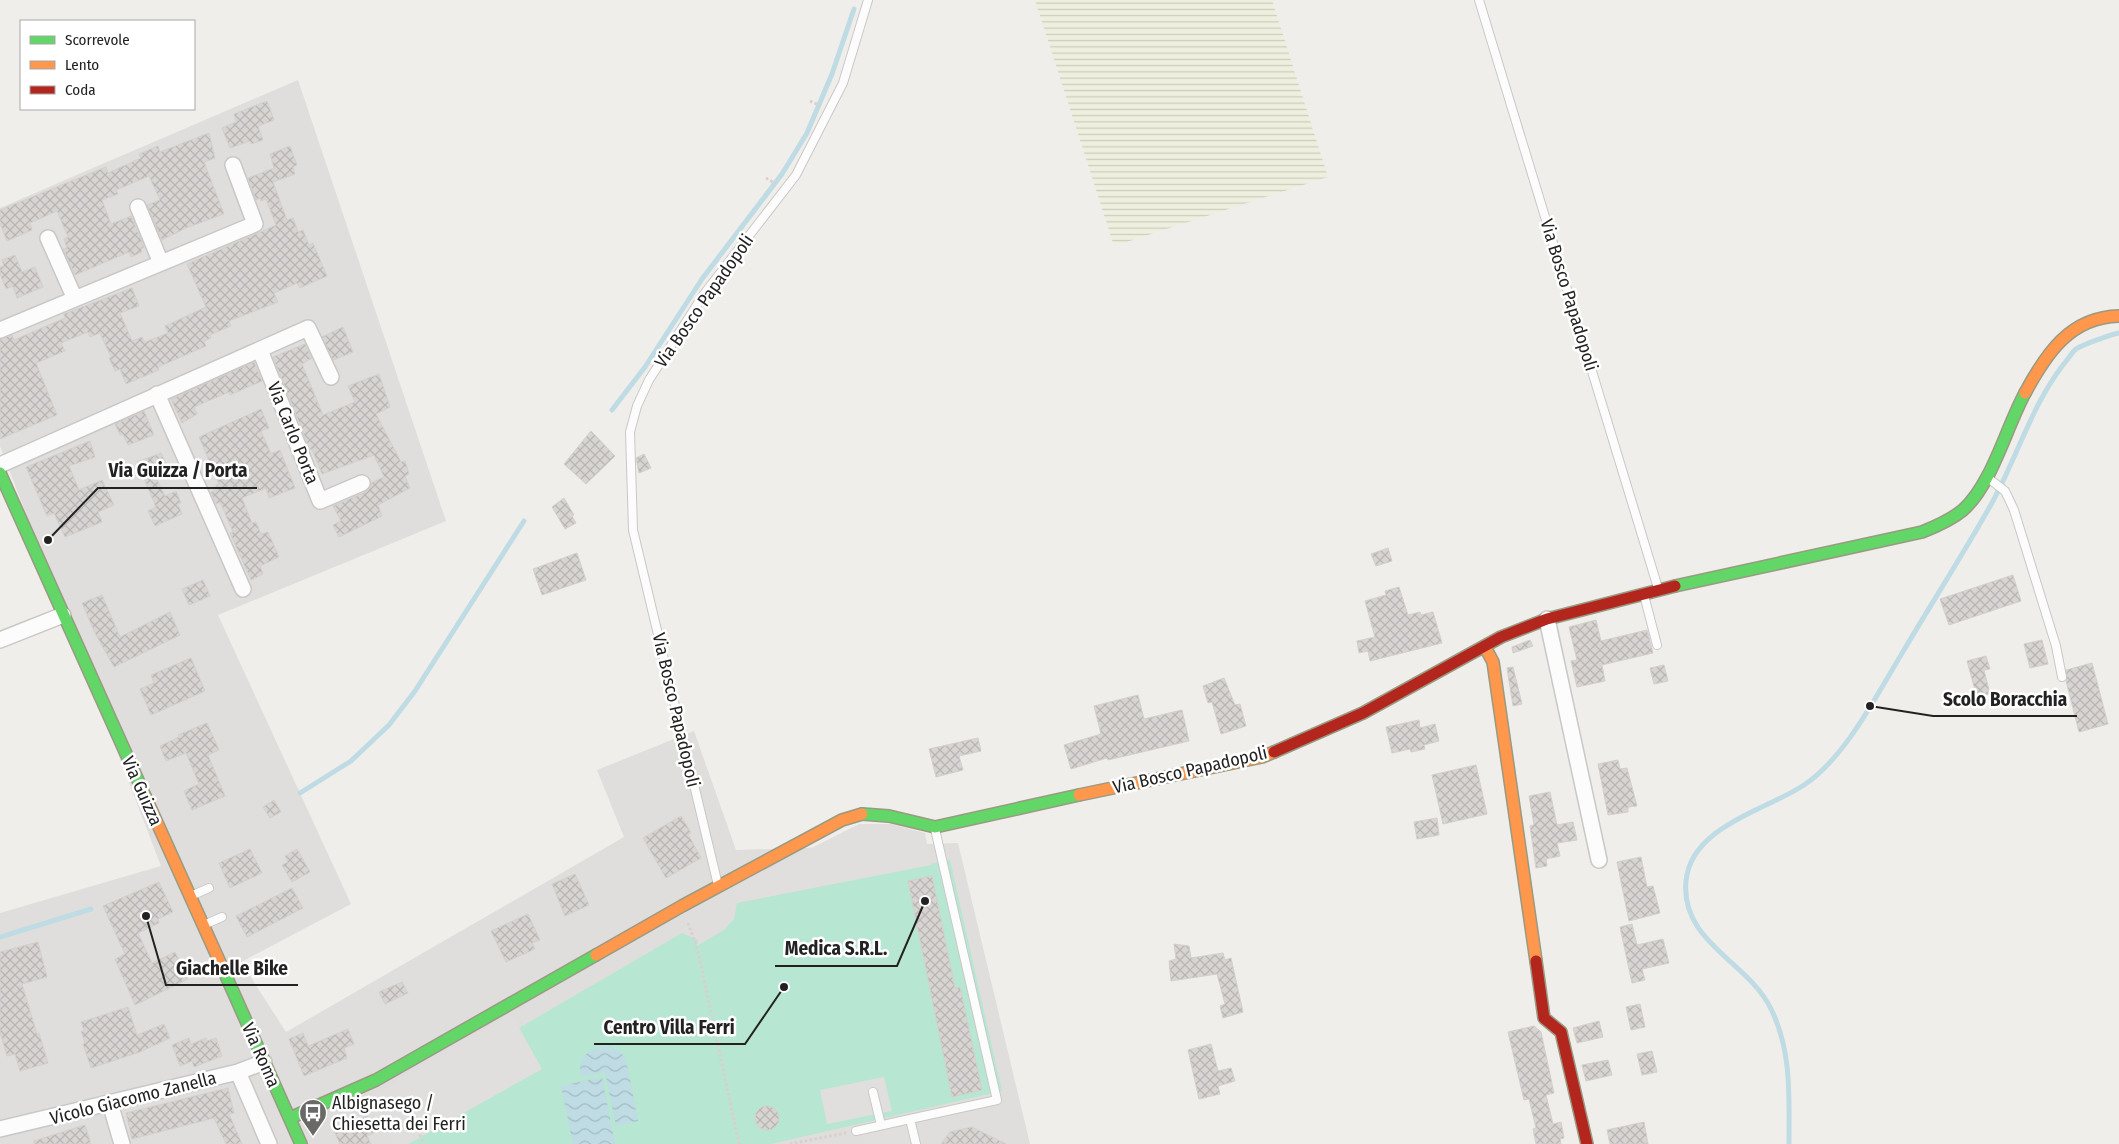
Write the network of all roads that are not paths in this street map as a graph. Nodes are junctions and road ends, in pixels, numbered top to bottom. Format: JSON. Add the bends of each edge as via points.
{"nodes":[{"id":1,"x":868,"y":0,"type":"edge"},
{"id":2,"x":1479,"y":0,"type":"edge"},
{"id":3,"x":233,"y":165,"type":"dead end"},
{"id":4,"x":138,"y":207,"type":"dead end"},
{"id":5,"x":48,"y":238,"type":"dead end"},
{"id":6,"x":161,"y":263,"type":"junction"},
{"id":7,"x":75,"y":299,"type":"junction"},
{"id":8,"x":2119,"y":316,"type":"edge"},
{"id":9,"x":0,"y":330,"type":"edge"},
{"id":10,"x":260,"y":350,"type":"junction"},
{"id":11,"x":331,"y":377,"type":"dead end"},
{"id":12,"x":157,"y":394,"type":"junction"},
{"id":13,"x":0,"y":465,"type":"edge"},
{"id":14,"x":0,"y":473,"type":"edge"},
{"id":15,"x":1991,"y":479,"type":"junction"},
{"id":16,"x":362,"y":483,"type":"dead end"},
{"id":17,"x":243,"y":589,"type":"dead end"},
{"id":18,"x":1659,"y":590,"type":"junction"},
{"id":19,"x":1644,"y":594,"type":"junction"},
{"id":20,"x":63,"y":615,"type":"junction"},
{"id":21,"x":1547,"y":619,"type":"junction"},
{"id":22,"x":0,"y":640,"type":"edge"},
{"id":23,"x":1657,"y":645,"type":"dead end"},
{"id":24,"x":1485,"y":647,"type":"junction"},
{"id":25,"x":2062,"y":677,"type":"dead end"},
{"id":26,"x":935,"y":827,"type":"junction"},
{"id":27,"x":1599,"y":860,"type":"dead end"},
{"id":28,"x":718,"y":887,"type":"junction"},
{"id":29,"x":209,"y":888,"type":"dead end"},
{"id":30,"x":190,"y":896,"type":"junction"},
{"id":31,"x":222,"y":917,"type":"dead end"},
{"id":32,"x":203,"y":925,"type":"junction"},
{"id":33,"x":221,"y":967,"type":"joint"},
{"id":34,"x":264,"y":1062,"type":"junction"},
{"id":35,"x":238,"y":1072,"type":"junction"},
{"id":36,"x":873,"y":1092,"type":"dead end"},
{"id":37,"x":110,"y":1103,"type":"junction"},
{"id":38,"x":290,"y":1118,"type":"junction"},
{"id":39,"x":910,"y":1119,"type":"junction"},
{"id":40,"x":880,"y":1125,"type":"junction"},
{"id":41,"x":0,"y":1130,"type":"edge"},
{"id":42,"x":856,"y":1131,"type":"road end"},
{"id":43,"x":122,"y":1144,"type":"edge"},
{"id":44,"x":269,"y":1144,"type":"edge"},
{"id":45,"x":301,"y":1144,"type":"edge"},
{"id":46,"x":916,"y":1144,"type":"edge"},
{"id":47,"x":1587,"y":1144,"type":"edge"}],
"edges":[{"from":1,"to":28,"type":"lane","name":"Via Bosco Papadopoli","via":[[843,83],[796,175],[704,294],[649,380],[630,432],[633,530]]},
{"from":2,"to":18,"type":"lane","name":"Via Bosco Papadopoli"},
{"from":3,"to":6,"type":"street","via":[[255,224]]},
{"from":4,"to":6,"type":"street"},
{"from":5,"to":7,"type":"street"},
{"from":6,"to":7,"type":"street"},
{"from":7,"to":9,"type":"street"},
{"from":8,"to":15,"type":"street","name":"Via Bosco Papadopoli","via":[[2086,322],[2070,332],[2038,367],[2011,421]]},
{"from":10,"to":11,"type":"street","via":[[308,328]]},
{"from":10,"to":12,"type":"street"},
{"from":10,"to":16,"type":"street","name":"Via Carlo Porta","via":[[320,501]]},
{"from":12,"to":13,"type":"street"},
{"from":12,"to":17,"type":"street"},
{"from":14,"to":20,"type":"street","name":"Via Guizza"},
{"from":15,"to":18,"type":"street","name":"Via Bosco Papadopoli","via":[[1950,520],[1922,532]]},
{"from":15,"to":25,"type":"lane","via":[[2005,491],[2014,510],[2056,646]]},
{"from":18,"to":19,"type":"street","name":"Via Bosco Papadopoli"},
{"from":19,"to":21,"type":"street","name":"Via Bosco Papadopoli"},
{"from":19,"to":23,"type":"lane"},
{"from":20,"to":22,"type":"street"},
{"from":20,"to":30,"type":"street","name":"Via Guizza","via":[[75,635]]},
{"from":21,"to":24,"type":"street","name":"Via Bosco Papadopoli","via":[[1523,627]]},
{"from":21,"to":27,"type":"street"},
{"from":24,"to":26,"type":"street","name":"Via Bosco Papadopoli","via":[[1364,713],[1262,757]]},
{"from":24,"to":47,"type":"street","via":[[1493,662],[1544,1018],[1561,1032]]},
{"from":26,"to":28,"type":"street","name":"Via Bosco Papadopoli","via":[[866,813],[842,820]]},
{"from":26,"to":39,"type":"lane","via":[[997,1100]]},
{"from":28,"to":38,"type":"street","name":"Via Bosco Papadopoli","via":[[376,1080]]},
{"from":29,"to":30,"type":"lane"},
{"from":30,"to":32,"type":"street","name":"Via Guizza"},
{"from":31,"to":32,"type":"lane"},
{"from":32,"to":33,"type":"street","name":"Via Guizza"},
{"from":33,"to":34,"type":"street","name":"Via Roma"},
{"from":34,"to":35,"type":"street","name":"Vicolo Giacomo Zanella"},
{"from":34,"to":38,"type":"street","name":"Via Roma"},
{"from":35,"to":37,"type":"street","name":"Vicolo Giacomo Zanella"},
{"from":35,"to":44,"type":"street","name":"Via Roma"},
{"from":36,"to":40,"type":"lane"},
{"from":37,"to":41,"type":"street","name":"Vicolo Giacomo Zanella"},
{"from":37,"to":43,"type":"street"},
{"from":38,"to":45,"type":"street","name":"Via Roma"},
{"from":39,"to":40,"type":"lane"},
{"from":39,"to":46,"type":"lane"},
{"from":40,"to":42,"type":"lane"}]}
